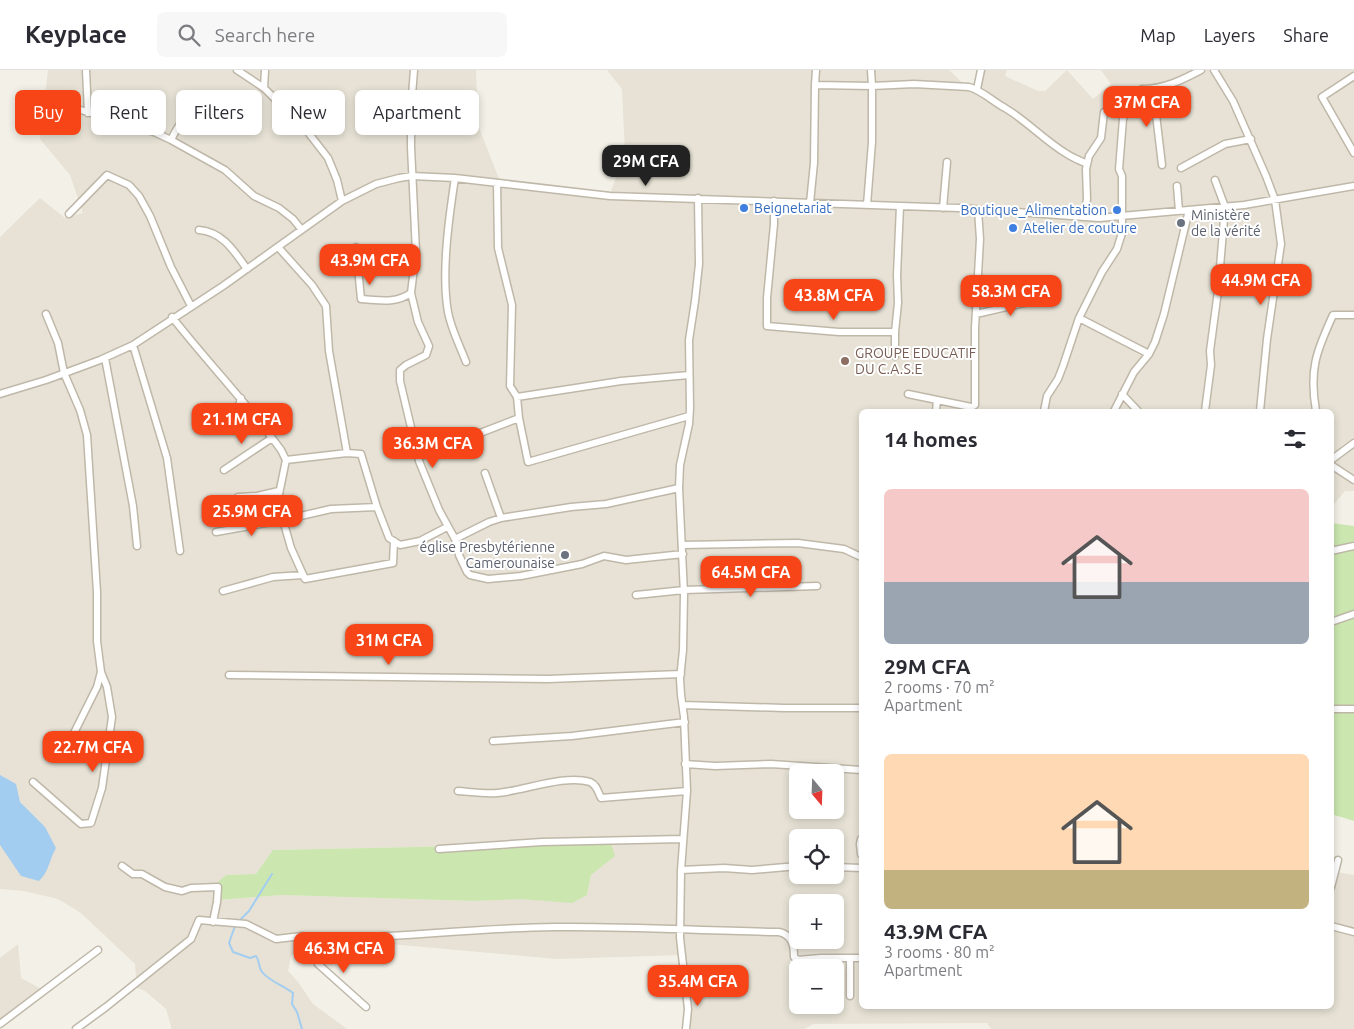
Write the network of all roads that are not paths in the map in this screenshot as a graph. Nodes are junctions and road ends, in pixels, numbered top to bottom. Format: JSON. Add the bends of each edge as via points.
{"nodes":[{"id":1,"x":86,"y":70,"type":"edge"},
{"id":2,"x":237,"y":70,"type":"edge"},
{"id":3,"x":265,"y":70,"type":"edge"},
{"id":4,"x":414,"y":70,"type":"edge"},
{"id":5,"x":816,"y":70,"type":"edge"},
{"id":6,"x":871,"y":70,"type":"edge"},
{"id":7,"x":981,"y":70,"type":"edge"},
{"id":8,"x":1201,"y":70,"type":"edge"},
{"id":9,"x":1214,"y":70,"type":"edge"},
{"id":10,"x":1354,"y":76,"type":"edge"},
{"id":11,"x":816,"y":85,"type":"junction"},
{"id":12,"x":872,"y":86,"type":"junction"},
{"id":13,"x":264,"y":88,"type":"junction"},
{"id":14,"x":977,"y":89,"type":"junction"},
{"id":15,"x":1142,"y":89,"type":"dead end"},
{"id":16,"x":1153,"y":89,"type":"junction"},
{"id":17,"x":1130,"y":98,"type":"dead end"},
{"id":18,"x":81,"y":110,"type":"edge"},
{"id":19,"x":1104,"y":112,"type":"dead end"},
{"id":20,"x":88,"y":113,"type":"junction"},
{"id":21,"x":176,"y":130,"type":"edge"},
{"id":22,"x":1251,"y":139,"type":"junction"},
{"id":23,"x":171,"y":140,"type":"junction"},
{"id":24,"x":1354,"y":153,"type":"edge"},
{"id":25,"x":947,"y":162,"type":"dead end"},
{"id":26,"x":1087,"y":164,"type":"junction"},
{"id":27,"x":1162,"y":165,"type":"dead end"},
{"id":28,"x":1181,"y":168,"type":"dead end"},
{"id":29,"x":412,"y":176,"type":"junction"},
{"id":30,"x":456,"y":178,"type":"junction"},
{"id":31,"x":1214,"y":180,"type":"dead end"},
{"id":32,"x":497,"y":183,"type":"junction"},
{"id":33,"x":1177,"y":186,"type":"dead end"},
{"id":34,"x":1354,"y":186,"type":"edge"},
{"id":35,"x":698,"y":198,"type":"junction"},
{"id":36,"x":342,"y":200,"type":"junction"},
{"id":37,"x":1275,"y":200,"type":"junction"},
{"id":38,"x":774,"y":202,"type":"junction"},
{"id":39,"x":810,"y":203,"type":"junction"},
{"id":40,"x":867,"y":205,"type":"junction"},
{"id":41,"x":900,"y":206,"type":"junction"},
{"id":42,"x":1225,"y":207,"type":"junction"},
{"id":43,"x":943,"y":208,"type":"junction"},
{"id":44,"x":978,"y":210,"type":"junction"},
{"id":45,"x":1188,"y":210,"type":"junction"},
{"id":46,"x":1179,"y":211,"type":"junction"},
{"id":47,"x":69,"y":214,"type":"dead end"},
{"id":48,"x":1122,"y":216,"type":"junction"},
{"id":49,"x":1084,"y":217,"type":"junction"},
{"id":50,"x":302,"y":229,"type":"junction"},
{"id":51,"x":199,"y":230,"type":"dead end"},
{"id":52,"x":278,"y":247,"type":"junction"},
{"id":53,"x":356,"y":247,"type":"dead end"},
{"id":54,"x":247,"y":269,"type":"junction"},
{"id":55,"x":411,"y":293,"type":"junction"},
{"id":56,"x":1042,"y":299,"type":"dead end"},
{"id":57,"x":191,"y":306,"type":"junction"},
{"id":58,"x":46,"y":314,"type":"dead end"},
{"id":59,"x":976,"y":314,"type":"junction"},
{"id":60,"x":1354,"y":315,"type":"edge"},
{"id":61,"x":172,"y":317,"type":"junction"},
{"id":62,"x":1079,"y":318,"type":"junction"},
{"id":63,"x":895,"y":332,"type":"junction"},
{"id":64,"x":132,"y":345,"type":"junction"},
{"id":65,"x":1149,"y":354,"type":"junction"},
{"id":66,"x":895,"y":356,"type":"dead end"},
{"id":67,"x":105,"y":358,"type":"junction"},
{"id":68,"x":466,"y":362,"type":"dead end"},
{"id":69,"x":64,"y":373,"type":"junction"},
{"id":70,"x":689,"y":376,"type":"junction"},
{"id":71,"x":0,"y":394,"type":"edge"},
{"id":72,"x":908,"y":394,"type":"dead end"},
{"id":73,"x":1122,"y":394,"type":"junction"},
{"id":74,"x":517,"y":397,"type":"junction"},
{"id":75,"x":241,"y":398,"type":"junction"},
{"id":76,"x":937,"y":400,"type":"junction"},
{"id":77,"x":936,"y":409,"type":"edge"},
{"id":78,"x":1044,"y":409,"type":"edge"},
{"id":79,"x":1115,"y":409,"type":"edge"},
{"id":80,"x":1136,"y":409,"type":"edge"},
{"id":81,"x":1205,"y":409,"type":"edge"},
{"id":82,"x":1260,"y":409,"type":"edge"},
{"id":83,"x":1316,"y":409,"type":"edge"},
{"id":84,"x":236,"y":413,"type":"dead end"},
{"id":85,"x":689,"y":416,"type":"junction"},
{"id":86,"x":519,"y":418,"type":"junction"},
{"id":87,"x":272,"y":438,"type":"junction"},
{"id":88,"x":1354,"y":443,"type":"edge"},
{"id":89,"x":347,"y":454,"type":"junction"},
{"id":90,"x":418,"y":457,"type":"junction"},
{"id":91,"x":1334,"y":458,"type":"edge"},
{"id":92,"x":286,"y":460,"type":"junction"},
{"id":93,"x":1334,"y":467,"type":"edge"},
{"id":94,"x":224,"y":470,"type":"dead end"},
{"id":95,"x":486,"y":473,"type":"dead end"},
{"id":96,"x":1354,"y":480,"type":"edge"},
{"id":97,"x":679,"y":488,"type":"junction"},
{"id":98,"x":279,"y":491,"type":"junction"},
{"id":99,"x":238,"y":497,"type":"dead end"},
{"id":100,"x":377,"y":507,"type":"junction"},
{"id":101,"x":501,"y":518,"type":"junction"},
{"id":102,"x":283,"y":520,"type":"junction"},
{"id":103,"x":447,"y":527,"type":"junction"},
{"id":104,"x":216,"y":532,"type":"dead end"},
{"id":105,"x":455,"y":539,"type":"junction"},
{"id":106,"x":394,"y":541,"type":"junction"},
{"id":107,"x":682,"y":545,"type":"junction"},
{"id":108,"x":137,"y":546,"type":"dead end"},
{"id":109,"x":1354,"y":546,"type":"edge"},
{"id":110,"x":1334,"y":550,"type":"edge"},
{"id":111,"x":180,"y":551,"type":"dead end"},
{"id":112,"x":683,"y":554,"type":"junction"},
{"id":113,"x":859,"y":556,"type":"edge"},
{"id":114,"x":303,"y":575,"type":"junction"},
{"id":115,"x":817,"y":586,"type":"dead end"},
{"id":116,"x":684,"y":590,"type":"junction"},
{"id":117,"x":223,"y":591,"type":"dead end"},
{"id":118,"x":636,"y":595,"type":"dead end"},
{"id":119,"x":1354,"y":614,"type":"edge"},
{"id":120,"x":1334,"y":621,"type":"edge"},
{"id":121,"x":101,"y":672,"type":"junction"},
{"id":122,"x":681,"y":674,"type":"junction"},
{"id":123,"x":229,"y":675,"type":"dead end"},
{"id":124,"x":682,"y":705,"type":"junction"},
{"id":125,"x":859,"y":708,"type":"edge"},
{"id":126,"x":1334,"y":709,"type":"edge"},
{"id":127,"x":1354,"y":709,"type":"edge"},
{"id":128,"x":685,"y":722,"type":"junction"},
{"id":129,"x":493,"y":742,"type":"dead end"},
{"id":130,"x":69,"y":743,"type":"dead end"},
{"id":131,"x":685,"y":764,"type":"junction"},
{"id":132,"x":859,"y":770,"type":"edge"},
{"id":133,"x":32,"y":782,"type":"dead end"},
{"id":134,"x":458,"y":791,"type":"dead end"},
{"id":135,"x":687,"y":791,"type":"junction"},
{"id":136,"x":683,"y":839,"type":"junction"},
{"id":137,"x":439,"y":848,"type":"dead end"},
{"id":138,"x":1338,"y":860,"type":"dead end"},
{"id":139,"x":122,"y":866,"type":"dead end"},
{"id":140,"x":789,"y":867,"type":"edge"},
{"id":141,"x":844,"y":867,"type":"edge"},
{"id":142,"x":859,"y":868,"type":"edge"},
{"id":143,"x":681,"y":870,"type":"junction"},
{"id":144,"x":1334,"y":875,"type":"edge"},
{"id":145,"x":213,"y":922,"type":"junction"},
{"id":146,"x":1334,"y":927,"type":"edge"},
{"id":147,"x":680,"y":929,"type":"junction"},
{"id":148,"x":1354,"y":932,"type":"edge"},
{"id":149,"x":302,"y":936,"type":"dead end"},
{"id":150,"x":98,"y":950,"type":"dead end"},
{"id":151,"x":850,"y":958,"type":"junction"},
{"id":152,"x":859,"y":958,"type":"edge"},
{"id":153,"x":850,"y":996,"type":"dead end"},
{"id":154,"x":366,"y":1008,"type":"dead end"},
{"id":155,"x":0,"y":1024,"type":"edge"},
{"id":156,"x":76,"y":1029,"type":"edge"},
{"id":157,"x":686,"y":1029,"type":"edge"}],
"edges":[{"from":1,"to":20,"type":"street"},
{"from":2,"to":13,"type":"street"},
{"from":3,"to":13,"type":"street"},
{"from":4,"to":29,"type":"street"},
{"from":5,"to":11,"type":"street"},
{"from":6,"to":12,"type":"street"},
{"from":7,"to":14,"type":"street"},
{"from":8,"to":16,"type":"street"},
{"from":9,"to":22,"type":"street","via":[[1234,101]]},
{"from":10,"to":24,"type":"street","via":[[1322,97]]},
{"from":11,"to":12,"type":"street"},
{"from":11,"to":39,"type":"street"},
{"from":12,"to":14,"type":"street","via":[[914,84]]},
{"from":12,"to":40,"type":"street"},
{"from":13,"to":36,"type":"street","via":[[307,131],[328,158]]},
{"from":14,"to":26,"type":"street","via":[[1067,154]]},
{"from":15,"to":16,"type":"street"},
{"from":16,"to":27,"type":"street"},
{"from":17,"to":48,"type":"street","via":[[1123,119],[1119,169],[1122,176]]},
{"from":18,"to":20,"type":"street"},
{"from":19,"to":26,"type":"street","via":[[1101,138]]},
{"from":20,"to":23,"type":"street"},
{"from":21,"to":23,"type":"street"},
{"from":22,"to":28,"type":"street","via":[[1226,144]]},
{"from":22,"to":37,"type":"street"},
{"from":23,"to":50,"type":"street","via":[[225,170],[254,196],[293,218]]},
{"from":25,"to":43,"type":"street"},
{"from":26,"to":49,"type":"street"},
{"from":29,"to":30,"type":"street"},
{"from":29,"to":36,"type":"street","via":[[376,184]]},
{"from":29,"to":55,"type":"street","via":[[416,252]]},
{"from":30,"to":32,"type":"street"},
{"from":30,"to":68,"type":"street","via":[[450,215],[446,296],[448,313]]},
{"from":31,"to":42,"type":"street"},
{"from":32,"to":35,"type":"street","via":[[610,196]]},
{"from":32,"to":74,"type":"street","via":[[498,248],[512,305],[510,386]]},
{"from":33,"to":46,"type":"street"},
{"from":34,"to":37,"type":"street"},
{"from":35,"to":38,"type":"street"},
{"from":35,"to":70,"type":"street","via":[[699,264],[689,340]]},
{"from":36,"to":50,"type":"street"},
{"from":37,"to":42,"type":"street"},
{"from":37,"to":82,"type":"street","via":[[1281,244]]},
{"from":38,"to":39,"type":"street"},
{"from":38,"to":63,"type":"street","via":[[767,326],[839,332]]},
{"from":39,"to":40,"type":"street"},
{"from":40,"to":41,"type":"street"},
{"from":41,"to":43,"type":"street"},
{"from":41,"to":63,"type":"street"},
{"from":42,"to":45,"type":"street"},
{"from":42,"to":81,"type":"street"},
{"from":43,"to":44,"type":"street"},
{"from":44,"to":49,"type":"street"},
{"from":44,"to":59,"type":"street","via":[[980,262]]},
{"from":45,"to":46,"type":"street"},
{"from":45,"to":65,"type":"street","via":[[1164,314]]},
{"from":46,"to":48,"type":"street"},
{"from":47,"to":57,"type":"street","via":[[106,175],[129,185],[150,216]]},
{"from":48,"to":49,"type":"street"},
{"from":48,"to":62,"type":"street","via":[[1122,233],[1116,249]]},
{"from":50,"to":52,"type":"street"},
{"from":51,"to":54,"type":"street","via":[[218,235],[230,245]]},
{"from":52,"to":54,"type":"street"},
{"from":52,"to":89,"type":"street","via":[[326,306],[329,351]]},
{"from":53,"to":55,"type":"street","via":[[361,299],[392,301]]},
{"from":54,"to":57,"type":"street"},
{"from":55,"to":90,"type":"street","via":[[418,322],[429,346],[426,355],[400,370]]},
{"from":56,"to":59,"type":"street"},
{"from":57,"to":61,"type":"street"},
{"from":58,"to":69,"type":"street","via":[[58,343]]},
{"from":59,"to":76,"type":"street","via":[[975,405],[971,407]]},
{"from":60,"to":83,"type":"street","via":[[1334,315],[1318,349],[1312,373]]},
{"from":61,"to":64,"type":"street"},
{"from":61,"to":75,"type":"street"},
{"from":62,"to":65,"type":"street"},
{"from":62,"to":78,"type":"street"},
{"from":63,"to":66,"type":"street"},
{"from":64,"to":67,"type":"street"},
{"from":64,"to":111,"type":"street","via":[[167,458]]},
{"from":65,"to":73,"type":"street"},
{"from":67,"to":69,"type":"street"},
{"from":67,"to":108,"type":"street","via":[[133,506]]},
{"from":69,"to":71,"type":"street"},
{"from":69,"to":121,"type":"street","via":[[87,435]]},
{"from":70,"to":74,"type":"street","via":[[621,381]]},
{"from":70,"to":85,"type":"street"},
{"from":72,"to":76,"type":"street"},
{"from":73,"to":79,"type":"street"},
{"from":73,"to":80,"type":"street"},
{"from":74,"to":86,"type":"street"},
{"from":75,"to":84,"type":"street"},
{"from":75,"to":87,"type":"street"},
{"from":76,"to":77,"type":"street"},
{"from":85,"to":86,"type":"street","via":[[528,462]]},
{"from":85,"to":97,"type":"street"},
{"from":86,"to":90,"type":"street"},
{"from":87,"to":92,"type":"street"},
{"from":87,"to":94,"type":"street"},
{"from":88,"to":91,"type":"street"},
{"from":89,"to":92,"type":"street"},
{"from":89,"to":100,"type":"street","via":[[361,454]]},
{"from":90,"to":103,"type":"street"},
{"from":92,"to":98,"type":"street"},
{"from":93,"to":96,"type":"street"},
{"from":95,"to":101,"type":"street"},
{"from":97,"to":101,"type":"street","via":[[606,504]]},
{"from":97,"to":107,"type":"street"},
{"from":98,"to":99,"type":"street"},
{"from":98,"to":102,"type":"street","via":[[278,512]]},
{"from":100,"to":102,"type":"street","via":[[331,509]]},
{"from":100,"to":106,"type":"street","via":[[389,538]]},
{"from":101,"to":105,"type":"street"},
{"from":102,"to":104,"type":"street"},
{"from":102,"to":114,"type":"street"},
{"from":103,"to":105,"type":"street"},
{"from":103,"to":106,"type":"street","via":[[408,544],[400,545]]},
{"from":105,"to":112,"type":"street","via":[[466,572],[488,579],[582,564],[604,556],[626,560]]},
{"from":106,"to":114,"type":"street","via":[[393,563],[304,579]]},
{"from":107,"to":112,"type":"street"},
{"from":107,"to":113,"type":"street","via":[[798,543],[844,549]]},
{"from":109,"to":110,"type":"street"},
{"from":112,"to":116,"type":"street"},
{"from":114,"to":117,"type":"street","via":[[273,577]]},
{"from":115,"to":116,"type":"street"},
{"from":116,"to":118,"type":"street"},
{"from":116,"to":122,"type":"street"},
{"from":119,"to":120,"type":"street"},
{"from":121,"to":130,"type":"street","via":[[97,687]]},
{"from":121,"to":133,"type":"street","via":[[112,717],[102,788],[91,823],[81,824]]},
{"from":122,"to":123,"type":"street","via":[[548,679]]},
{"from":122,"to":124,"type":"street"},
{"from":124,"to":125,"type":"street"},
{"from":124,"to":128,"type":"street"},
{"from":126,"to":127,"type":"street"},
{"from":128,"to":129,"type":"street"},
{"from":128,"to":131,"type":"street"},
{"from":131,"to":132,"type":"street","via":[[771,764]]},
{"from":131,"to":135,"type":"street"},
{"from":134,"to":135,"type":"street","via":[[497,793],[574,781],[591,782],[601,798]]},
{"from":135,"to":136,"type":"street"},
{"from":136,"to":137,"type":"street"},
{"from":136,"to":143,"type":"street"},
{"from":138,"to":144,"type":"street"},
{"from":139,"to":145,"type":"street","via":[[133,874],[142,874],[165,887],[182,891],[218,887]]},
{"from":140,"to":143,"type":"street"},
{"from":141,"to":142,"type":"street"},
{"from":143,"to":147,"type":"street"},
{"from":145,"to":149,"type":"street","via":[[246,924],[276,939]]},
{"from":145,"to":156,"type":"street","via":[[199,920],[191,939]]},
{"from":146,"to":148,"type":"street"},
{"from":147,"to":151,"type":"street","via":[[779,932],[789,936],[794,957],[798,960]]},
{"from":147,"to":154,"type":"street","via":[[498,928],[324,940],[318,964]]},
{"from":147,"to":157,"type":"street","via":[[688,1009]]},
{"from":150,"to":155,"type":"street"},
{"from":151,"to":152,"type":"street"},
{"from":151,"to":153,"type":"street"}]}
